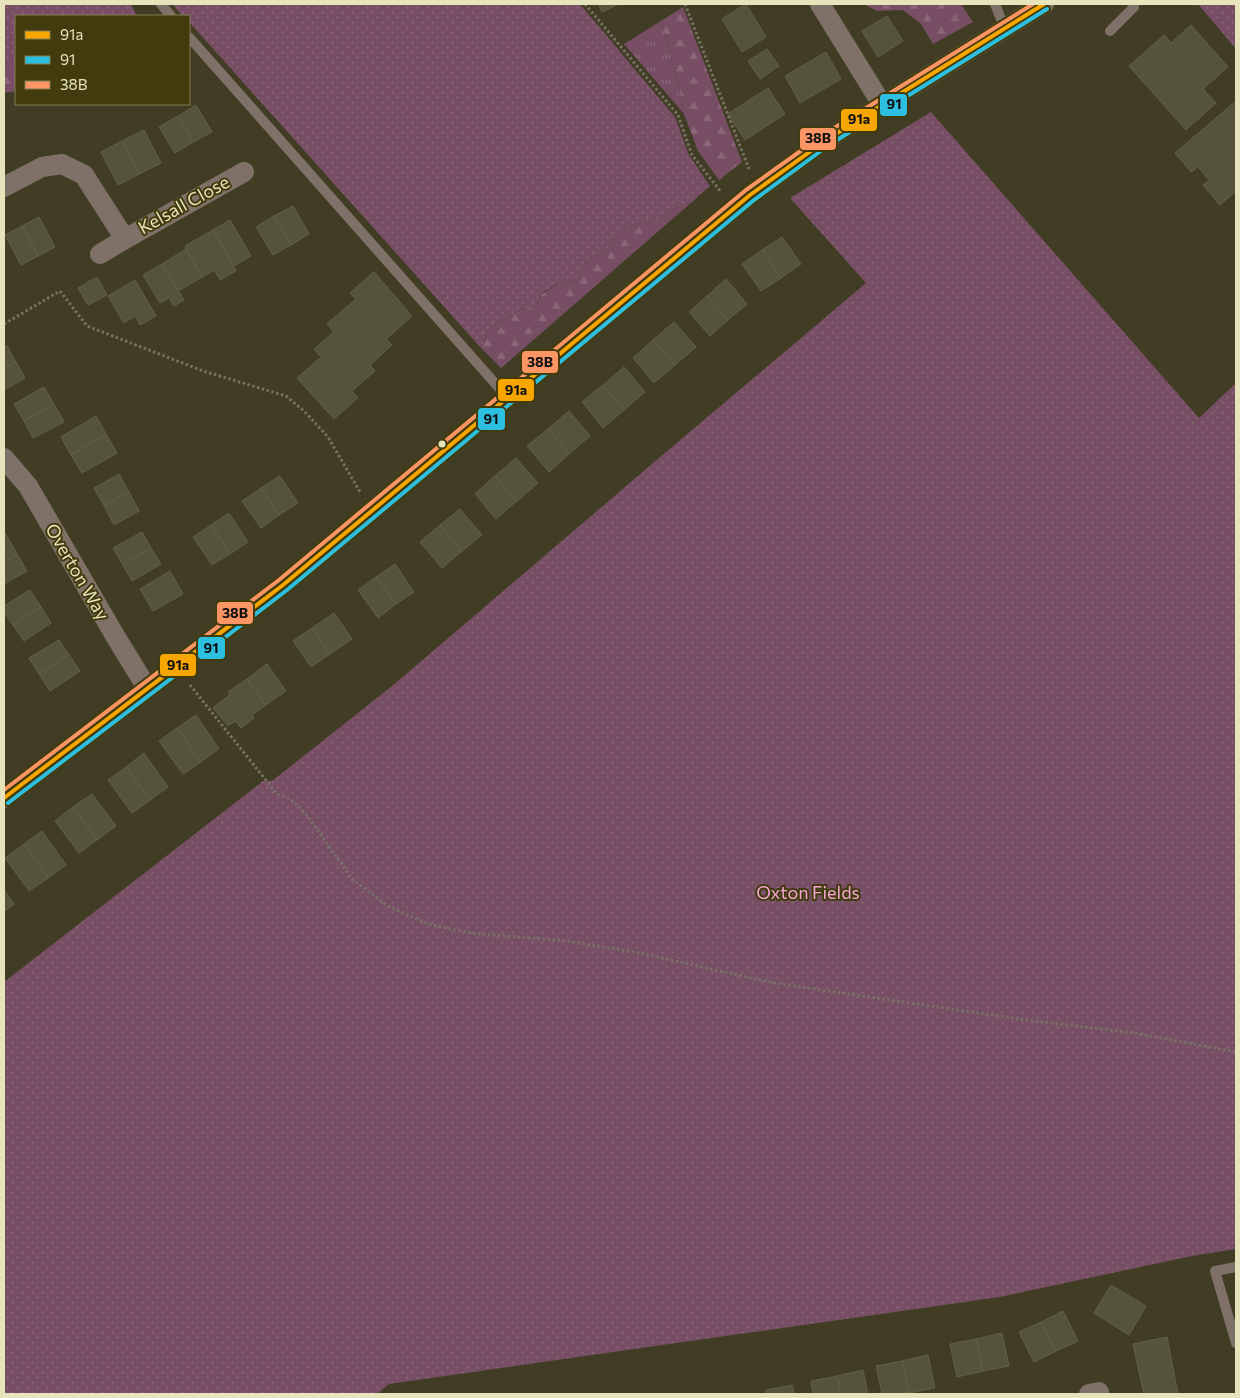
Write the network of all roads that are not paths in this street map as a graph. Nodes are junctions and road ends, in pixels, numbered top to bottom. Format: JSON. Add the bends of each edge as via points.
{"nodes":[{"id":1,"x":161,"y":4,"type":"edge"},
{"id":2,"x":820,"y":4,"type":"edge"},
{"id":3,"x":995,"y":4,"type":"edge"},
{"id":4,"x":1044,"y":4,"type":"edge"},
{"id":5,"x":1133,"y":4,"type":"edge"},
{"id":6,"x":170,"y":15,"type":"edge"},
{"id":7,"x":1004,"y":29,"type":"junction"},
{"id":8,"x":1110,"y":31,"type":"dead end"},
{"id":9,"x":190,"y":37,"type":"edge"},
{"id":10,"x":883,"y":106,"type":"junction"},
{"id":11,"x":244,"y":172,"type":"dead end"},
{"id":12,"x":4,"y":187,"type":"edge"},
{"id":13,"x":125,"y":239,"type":"junction"},
{"id":14,"x":100,"y":254,"type":"dead end"},
{"id":15,"x":508,"y":398,"type":"junction"},
{"id":16,"x":4,"y":458,"type":"edge"},
{"id":17,"x":147,"y":688,"type":"junction"},
{"id":18,"x":4,"y":798,"type":"edge"},
{"id":19,"x":1236,"y":1267,"type":"edge"},
{"id":20,"x":1236,"y":1343,"type":"edge"}],
"edges":[{"from":1,"to":6,"type":"lane"},
{"from":2,"to":10,"type":"street"},
{"from":3,"to":7,"type":"lane"},
{"from":4,"to":7,"type":"street"},
{"from":5,"to":8,"type":"lane","via":[[1134,7]]},
{"from":7,"to":10,"type":"street"},
{"from":9,"to":15,"type":"lane"},
{"from":10,"to":15,"type":"street","via":[[826,140],[757,190]]},
{"from":11,"to":13,"type":"street","name":"Kelsall Close"},
{"from":12,"to":13,"type":"street","name":"Kelsall Close","via":[[42,167],[62,164],[84,174]]},
{"from":13,"to":14,"type":"street","name":"Kelsall Close"},
{"from":15,"to":17,"type":"street","via":[[283,585]]},
{"from":16,"to":17,"type":"street","name":"Overton Way","via":[[28,486]]},
{"from":17,"to":18,"type":"street"},
{"from":19,"to":20,"type":"lane","via":[[1215,1271]]}]}
